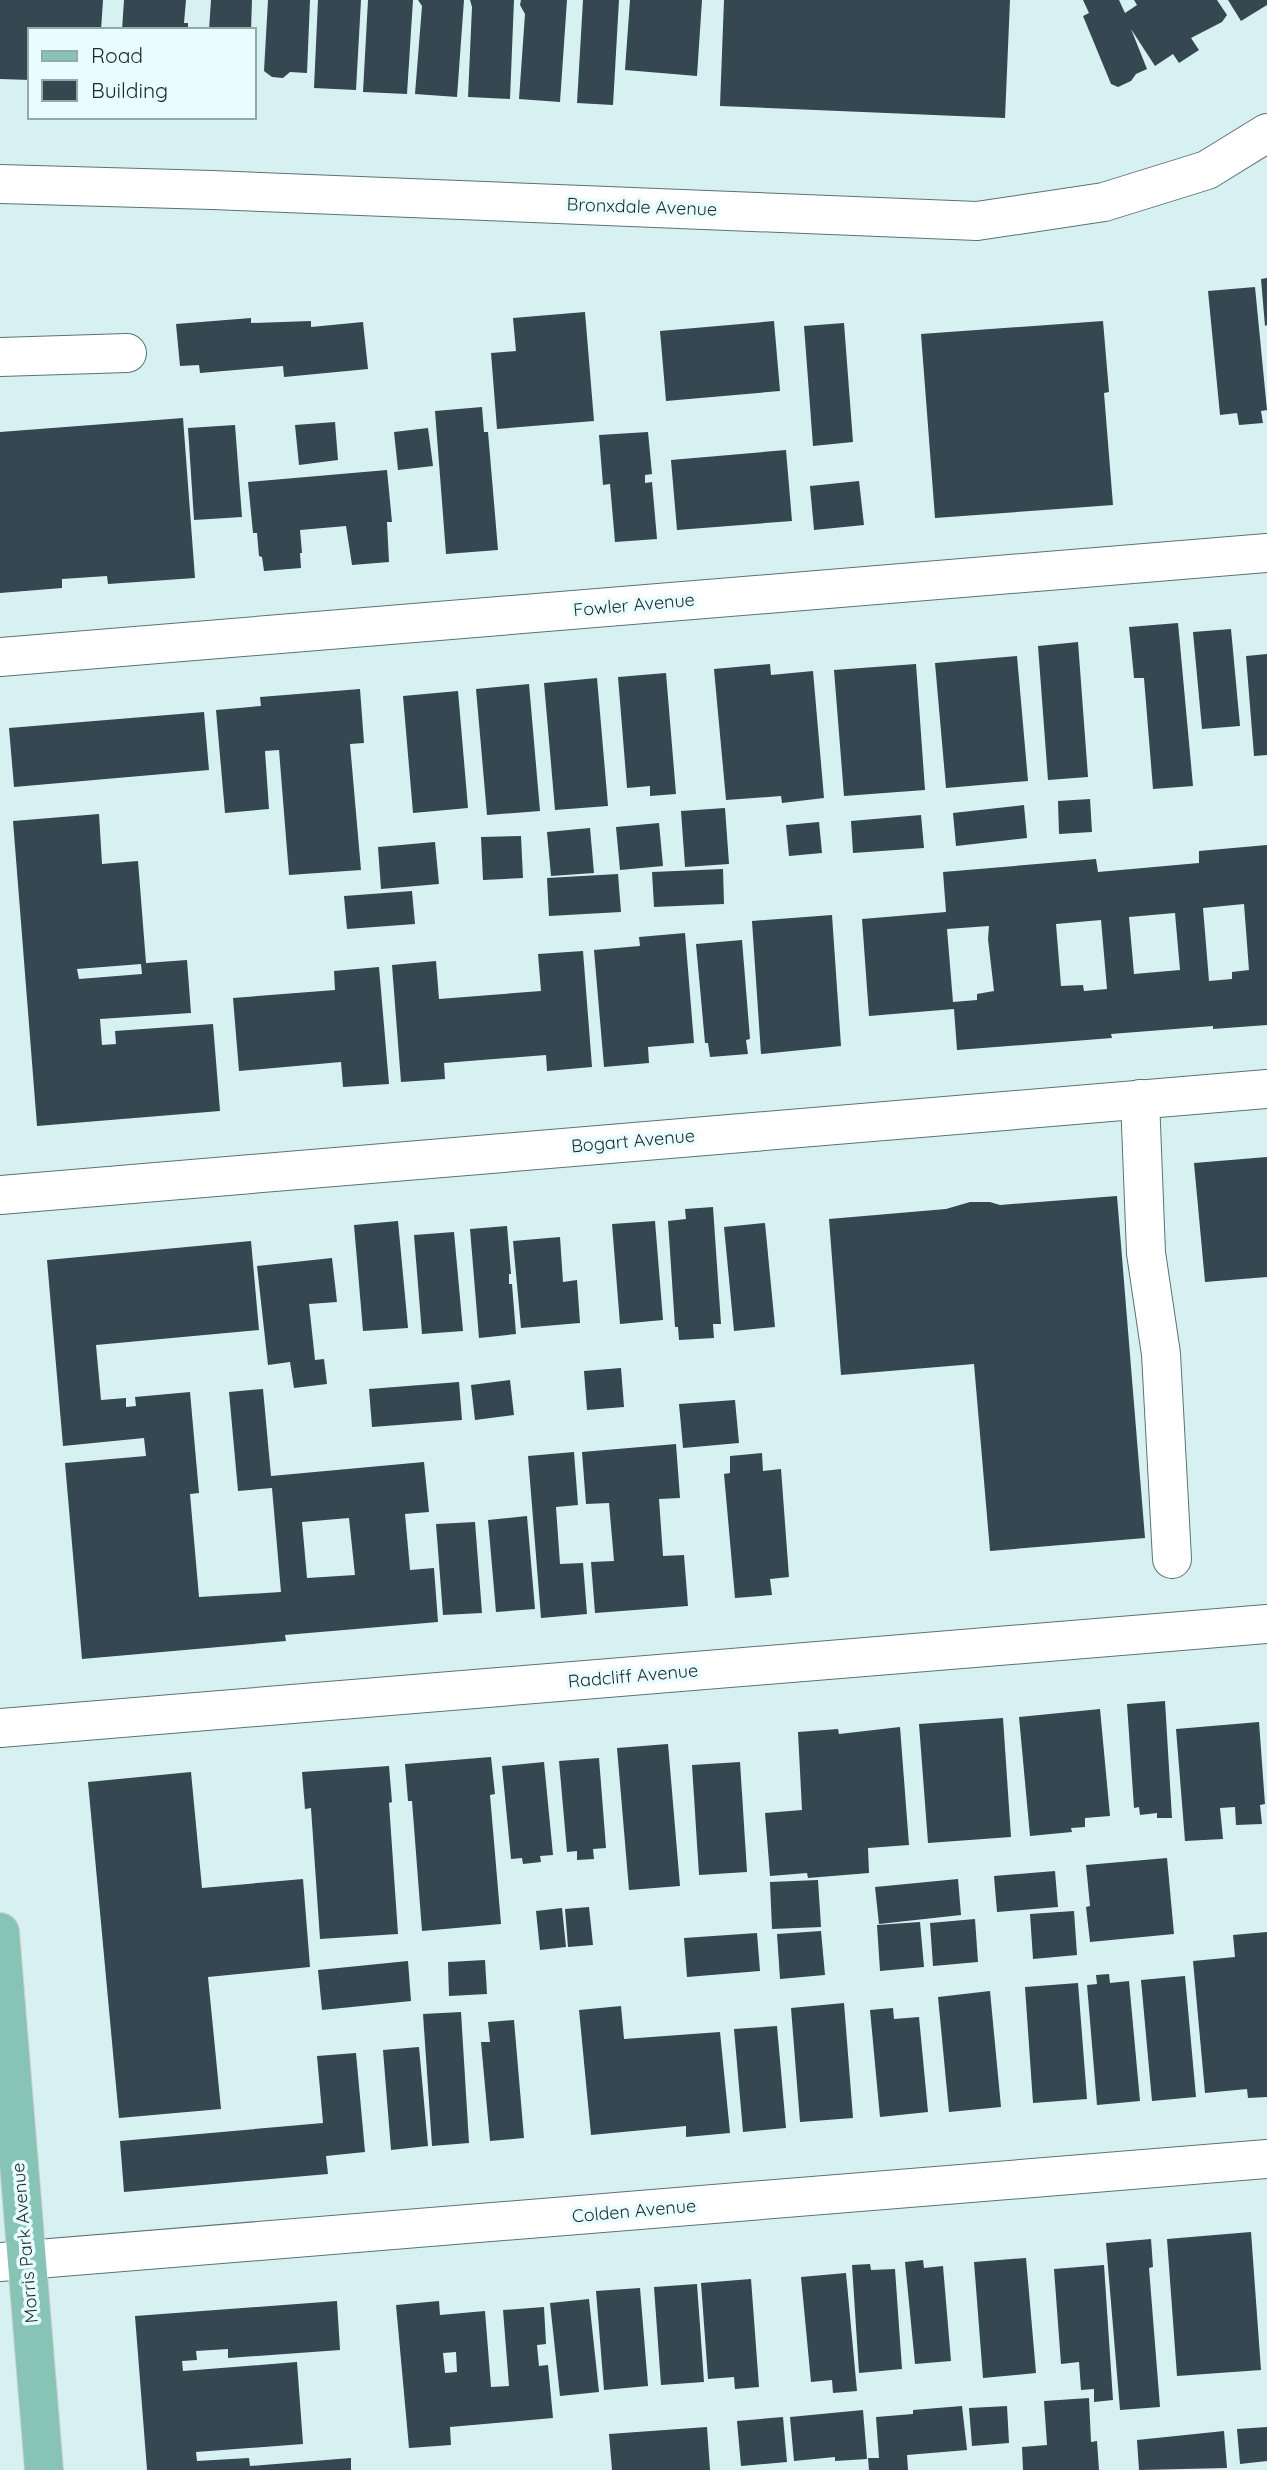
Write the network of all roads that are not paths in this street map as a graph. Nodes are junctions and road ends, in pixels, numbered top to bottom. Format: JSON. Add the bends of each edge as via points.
{"nodes":[{"id":1,"x":1267,"y":133,"type":"edge"},
{"id":2,"x":0,"y":184,"type":"edge"},
{"id":3,"x":127,"y":354,"type":"dead end"},
{"id":4,"x":0,"y":357,"type":"edge"},
{"id":5,"x":1267,"y":553,"type":"edge"},
{"id":6,"x":0,"y":657,"type":"edge"},
{"id":7,"x":1267,"y":1089,"type":"edge"},
{"id":8,"x":1140,"y":1099,"type":"junction"},
{"id":9,"x":0,"y":1195,"type":"edge"},
{"id":10,"x":1172,"y":1559,"type":"dead end"},
{"id":11,"x":1267,"y":1624,"type":"edge"},
{"id":12,"x":0,"y":1728,"type":"edge"},
{"id":13,"x":0,"y":1932,"type":"edge"},
{"id":14,"x":1267,"y":2159,"type":"edge"},
{"id":15,"x":14,"y":2261,"type":"edge"},
{"id":16,"x":44,"y":2470,"type":"edge"}],
"edges":[{"from":1,"to":2,"type":"street","name":"Bronxdale Avenue","via":[[1207,170],[1104,202],[977,221]]},
{"from":3,"to":4,"type":"street"},
{"from":5,"to":6,"type":"street","name":"Fowler Avenue"},
{"from":7,"to":8,"type":"street","name":"Bogart Avenue"},
{"from":8,"to":9,"type":"street","name":"Bogart Avenue"},
{"from":8,"to":10,"type":"street","via":[[1146,1253],[1161,1354]]},
{"from":11,"to":12,"type":"street","name":"Radcliff Avenue"},
{"from":13,"to":15,"type":"main road","name":"Morris Park Avenue"},
{"from":14,"to":15,"type":"street","name":"Colden Avenue"},
{"from":15,"to":16,"type":"main road","name":"Morris Park Avenue"}]}
